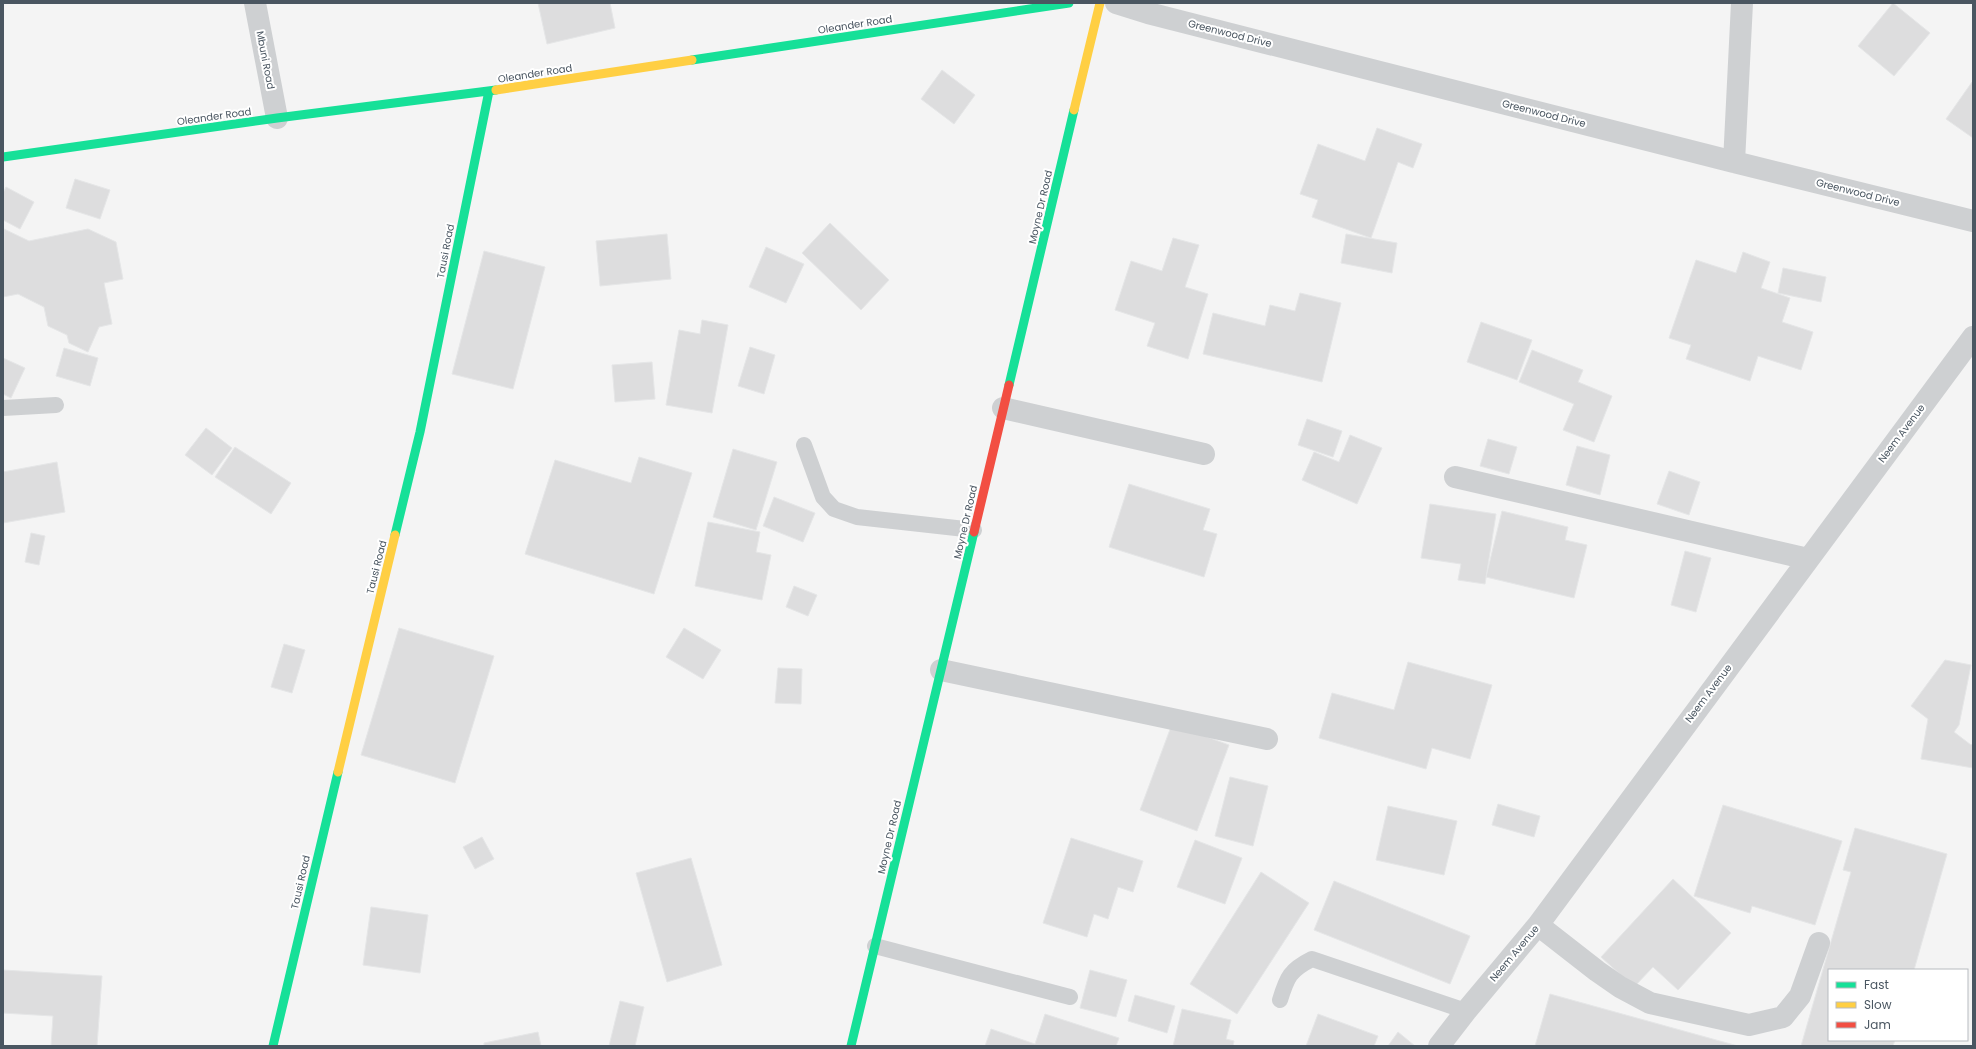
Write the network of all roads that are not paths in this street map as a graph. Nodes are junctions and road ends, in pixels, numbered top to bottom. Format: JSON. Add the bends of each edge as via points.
{"nodes":[{"id":1,"x":254,"y":3,"type":"edge"},
{"id":2,"x":1069,"y":3,"type":"edge"},
{"id":3,"x":1100,"y":3,"type":"edge"},
{"id":4,"x":1116,"y":3,"type":"edge"},
{"id":5,"x":1742,"y":3,"type":"edge"},
{"id":6,"x":488,"y":91,"type":"junction"},
{"id":7,"x":277,"y":118,"type":"junction"},
{"id":8,"x":3,"y":157,"type":"edge"},
{"id":9,"x":1734,"y":162,"type":"junction"},
{"id":10,"x":1973,"y":220,"type":"edge"},
{"id":11,"x":1973,"y":337,"type":"edge"},
{"id":12,"x":56,"y":404,"type":"dead end"},
{"id":13,"x":3,"y":408,"type":"edge"},
{"id":14,"x":1003,"y":408,"type":"junction"},
{"id":15,"x":804,"y":445,"type":"dead end"},
{"id":16,"x":1204,"y":454,"type":"dead end"},
{"id":17,"x":1455,"y":477,"type":"dead end"},
{"id":18,"x":974,"y":530,"type":"junction"},
{"id":19,"x":1808,"y":559,"type":"junction"},
{"id":20,"x":941,"y":670,"type":"junction"},
{"id":21,"x":1267,"y":739,"type":"dead end"},
{"id":22,"x":1538,"y":924,"type":"junction"},
{"id":23,"x":1819,"y":943,"type":"dead end"},
{"id":24,"x":875,"y":946,"type":"junction"},
{"id":25,"x":1070,"y":997,"type":"dead end"},
{"id":26,"x":1280,"y":1000,"type":"dead end"},
{"id":27,"x":1466,"y":1010,"type":"junction"},
{"id":28,"x":273,"y":1046,"type":"edge"},
{"id":29,"x":851,"y":1046,"type":"edge"},
{"id":30,"x":1439,"y":1046,"type":"edge"}],
"edges":[{"from":1,"to":7,"type":"street","name":"Mbuni Road"},
{"from":2,"to":6,"type":"street","name":"Oleander Road"},
{"from":3,"to":14,"type":"street","name":"Moyne Dr Road"},
{"from":4,"to":9,"type":"street","name":"Greenwood Drive"},
{"from":5,"to":9,"type":"street"},
{"from":6,"to":7,"type":"street","name":"Oleander Road"},
{"from":6,"to":28,"type":"street","name":"Tausi Road","via":[[420,432]]},
{"from":7,"to":8,"type":"street","name":"Oleander Road"},
{"from":9,"to":10,"type":"street","name":"Greenwood Drive"},
{"from":11,"to":19,"type":"street","name":"Neem Avenue"},
{"from":12,"to":13,"type":"lane"},
{"from":14,"to":16,"type":"street"},
{"from":14,"to":18,"type":"street","name":"Moyne Dr Road"},
{"from":15,"to":18,"type":"lane","via":[[823,497],[834,509],[857,517]]},
{"from":17,"to":19,"type":"street"},
{"from":18,"to":20,"type":"street","name":"Moyne Dr Road"},
{"from":19,"to":22,"type":"street","name":"Neem Avenue"},
{"from":20,"to":21,"type":"street"},
{"from":20,"to":24,"type":"street","name":"Moyne Dr Road"},
{"from":22,"to":23,"type":"street","via":[[1597,971],[1650,1003],[1749,1025],[1783,1017],[1800,996]]},
{"from":22,"to":27,"type":"street","name":"Neem Avenue"},
{"from":24,"to":25,"type":"lane"},
{"from":24,"to":29,"type":"street","name":"Moyne Dr Road"},
{"from":26,"to":27,"type":"lane","via":[[1286,981],[1297,966],[1312,959]]},
{"from":27,"to":30,"type":"street","name":"Neem Avenue"}]}
